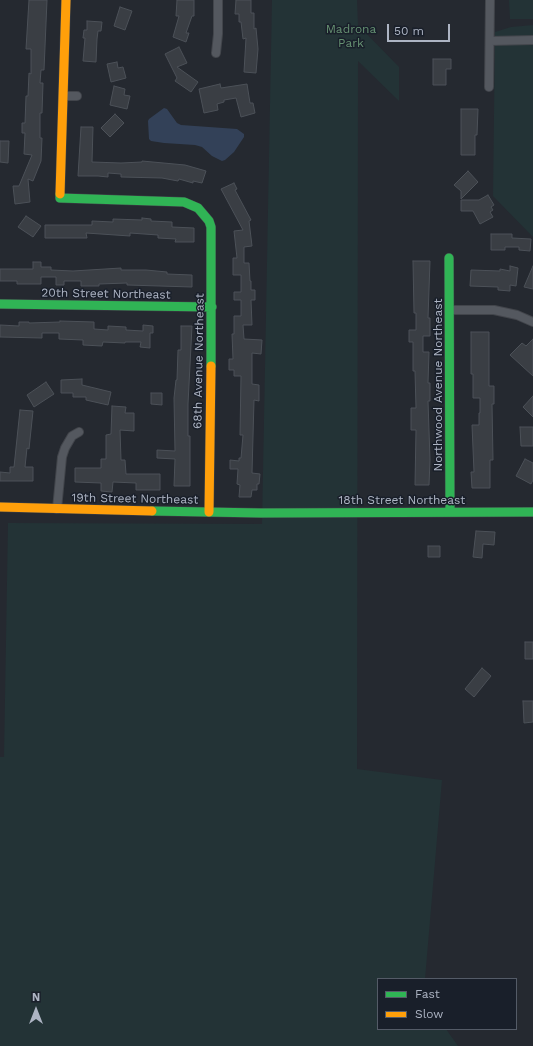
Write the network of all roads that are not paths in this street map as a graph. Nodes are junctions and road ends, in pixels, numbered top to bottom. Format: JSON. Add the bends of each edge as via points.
{"nodes":[{"id":1,"x":66,"y":0,"type":"edge"},
{"id":2,"x":218,"y":0,"type":"edge"},
{"id":3,"x":490,"y":0,"type":"edge"},
{"id":4,"x":533,"y":40,"type":"edge"},
{"id":5,"x":490,"y":41,"type":"junction"},
{"id":6,"x":216,"y":53,"type":"dead end"},
{"id":7,"x":489,"y":87,"type":"dead end"},
{"id":8,"x":63,"y":96,"type":"junction"},
{"id":9,"x":77,"y":96,"type":"dead end"},
{"id":10,"x":449,"y":258,"type":"dead end"},
{"id":11,"x":0,"y":304,"type":"edge"},
{"id":12,"x":212,"y":307,"type":"junction"},
{"id":13,"x":449,"y":310,"type":"junction"},
{"id":14,"x":533,"y":322,"type":"edge"},
{"id":15,"x":79,"y":432,"type":"dead end"},
{"id":16,"x":0,"y":507,"type":"edge"},
{"id":17,"x":57,"y":509,"type":"junction"},
{"id":18,"x":209,"y":512,"type":"junction"},
{"id":19,"x":450,"y":512,"type":"junction"},
{"id":20,"x":533,"y":512,"type":"edge"},
{"id":21,"x":270,"y":513,"type":"joint"}],
"edges":[{"from":1,"to":8,"type":"street"},
{"from":2,"to":6,"type":"street"},
{"from":3,"to":5,"type":"street"},
{"from":4,"to":5,"type":"street"},
{"from":5,"to":7,"type":"street"},
{"from":8,"to":9,"type":"street"},
{"from":8,"to":12,"type":"street","name":"68th Avenue Northeast","via":[[60,198],[184,202],[198,208],[209,221],[212,234]]},
{"from":10,"to":13,"type":"street","name":"Northwood Avenue Northeast"},
{"from":11,"to":12,"type":"street","name":"20th Street Northeast"},
{"from":12,"to":18,"type":"street","name":"68th Avenue Northeast"},
{"from":13,"to":14,"type":"street","via":[[494,310]]},
{"from":13,"to":19,"type":"street","name":"Northwood Avenue Northeast"},
{"from":15,"to":17,"type":"street","via":[[72,436],[62,457]]},
{"from":16,"to":17,"type":"street","name":"19th Street Northeast"},
{"from":17,"to":18,"type":"street","name":"19th Street Northeast"},
{"from":18,"to":21,"type":"street","name":"19th Street Northeast"},
{"from":19,"to":20,"type":"street","name":"18th Street Northeast"},
{"from":19,"to":21,"type":"street","name":"18th Street Northeast"}]}
